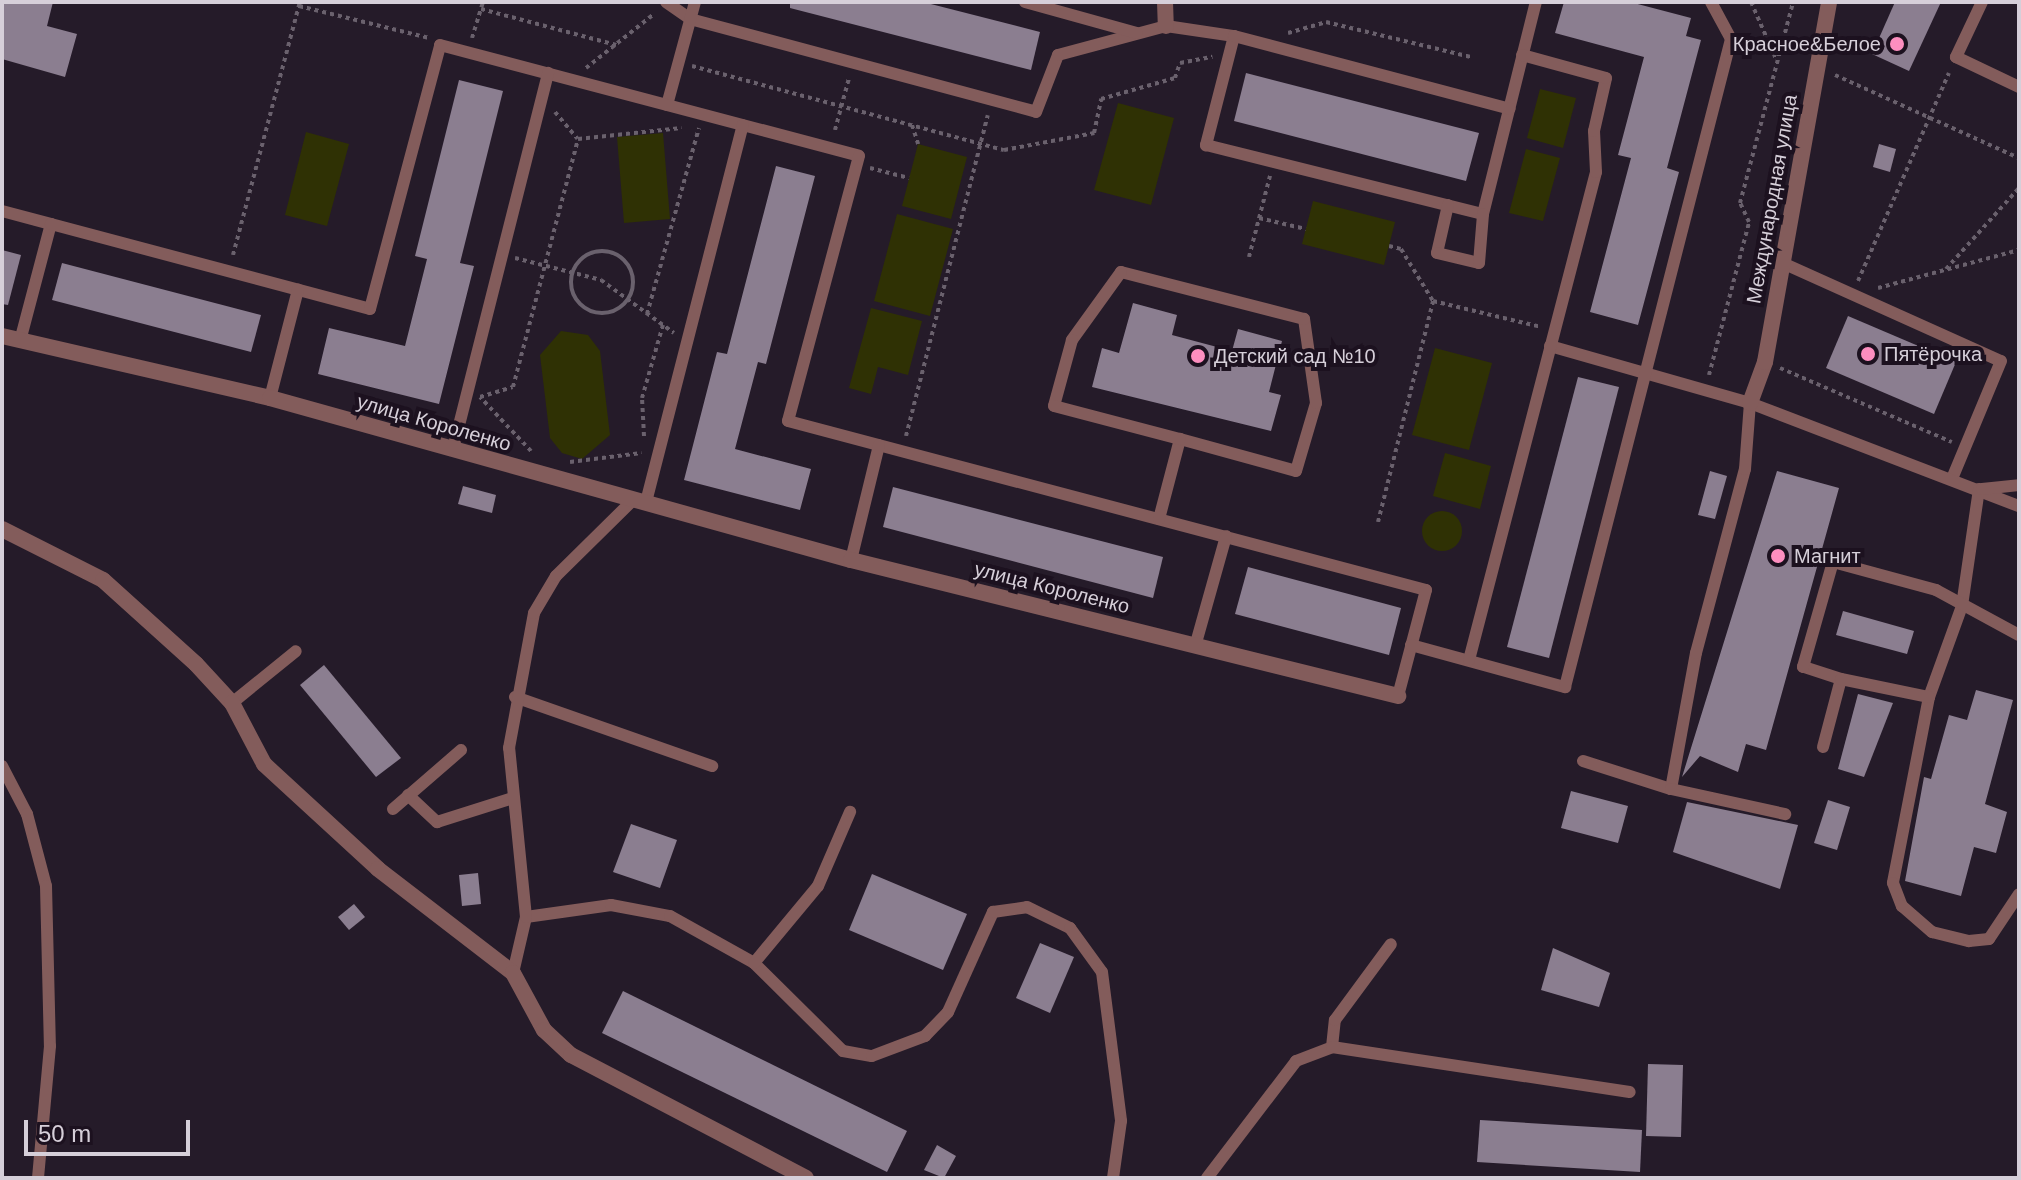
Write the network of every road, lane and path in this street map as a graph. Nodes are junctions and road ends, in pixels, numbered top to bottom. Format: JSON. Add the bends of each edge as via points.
{"nodes":[{"id":1,"x":483,"y":2,"type":"edge"},
{"id":2,"x":667,"y":2,"type":"edge"},
{"id":3,"x":695,"y":2,"type":"edge"},
{"id":4,"x":1025,"y":2,"type":"edge"},
{"id":5,"x":1165,"y":2,"type":"edge"},
{"id":6,"x":1536,"y":2,"type":"edge"},
{"id":7,"x":1711,"y":2,"type":"edge"},
{"id":8,"x":1751,"y":2,"type":"edge"},
{"id":9,"x":1793,"y":2,"type":"edge"},
{"id":10,"x":1829,"y":2,"type":"edge"},
{"id":11,"x":1982,"y":2,"type":"edge"},
{"id":12,"x":299,"y":4,"type":"edge"},
{"id":13,"x":481,"y":9,"type":"junction"},
{"id":14,"x":690,"y":19,"type":"junction"},
{"id":15,"x":1166,"y":26,"type":"junction"},
{"id":16,"x":1139,"y":34,"type":"junction"},
{"id":17,"x":1234,"y":36,"type":"junction"},
{"id":18,"x":1255,"y":42,"type":"junction"},
{"id":19,"x":440,"y":45,"type":"junction"},
{"id":20,"x":616,"y":45,"type":"junction"},
{"id":21,"x":468,"y":52,"type":"junction"},
{"id":22,"x":1522,"y":55,"type":"junction"},
{"id":23,"x":1471,"y":57,"type":"dead end"},
{"id":24,"x":1956,"y":57,"type":"junction"},
{"id":25,"x":1777,"y":61,"type":"junction"},
{"id":26,"x":852,"y":64,"type":"junction"},
{"id":27,"x":1816,"y":67,"type":"junction"},
{"id":28,"x":548,"y":73,"type":"junction"},
{"id":29,"x":571,"y":80,"type":"junction"},
{"id":30,"x":2019,"y":87,"type":"edge"},
{"id":31,"x":991,"y":101,"type":"junction"},
{"id":32,"x":667,"y":105,"type":"junction"},
{"id":33,"x":1510,"y":109,"type":"junction"},
{"id":34,"x":554,"y":110,"type":"dead end"},
{"id":35,"x":1930,"y":118,"type":"junction"},
{"id":36,"x":743,"y":125,"type":"junction"},
{"id":37,"x":912,"y":125,"type":"dead end"},
{"id":38,"x":835,"y":130,"type":"dead end"},
{"id":39,"x":578,"y":139,"type":"junction"},
{"id":40,"x":918,"y":144,"type":"dead end"},
{"id":41,"x":2019,"y":158,"type":"edge"},
{"id":42,"x":1274,"y":162,"type":"junction"},
{"id":43,"x":856,"y":164,"type":"junction"},
{"id":44,"x":909,"y":178,"type":"dead end"},
{"id":45,"x":2019,"y":188,"type":"edge"},
{"id":46,"x":1448,"y":205,"type":"junction"},
{"id":47,"x":2,"y":211,"type":"edge"},
{"id":48,"x":1483,"y":214,"type":"junction"},
{"id":49,"x":1259,"y":218,"type":"junction"},
{"id":50,"x":51,"y":224,"type":"junction"},
{"id":51,"x":1306,"y":229,"type":"dead end"},
{"id":52,"x":1389,"y":246,"type":"dead end"},
{"id":53,"x":2019,"y":250,"type":"edge"},
{"id":54,"x":501,"y":255,"type":"junction"},
{"id":55,"x":1249,"y":257,"type":"dead end"},
{"id":56,"x":1778,"y":261,"type":"junction"},
{"id":57,"x":545,"y":265,"type":"junction"},
{"id":58,"x":1946,"y":269,"type":"junction"},
{"id":59,"x":229,"y":272,"type":"junction"},
{"id":60,"x":572,"y":273,"type":"junction"},
{"id":61,"x":298,"y":290,"type":"junction"},
{"id":62,"x":1852,"y":295,"type":"junction"},
{"id":63,"x":628,"y":300,"type":"junction"},
{"id":64,"x":1433,"y":301,"type":"junction"},
{"id":65,"x":647,"y":314,"type":"junction"},
{"id":66,"x":663,"y":325,"type":"junction"},
{"id":67,"x":1555,"y":331,"type":"junction"},
{"id":68,"x":2,"y":336,"type":"edge"},
{"id":69,"x":20,"y":341,"type":"junction"},
{"id":70,"x":687,"y":342,"type":"junction"},
{"id":71,"x":1550,"y":346,"type":"junction"},
{"id":72,"x":1765,"y":362,"type":"junction"},
{"id":73,"x":1650,"y":375,"type":"junction"},
{"id":74,"x":1705,"y":388,"type":"junction"},
{"id":75,"x":270,"y":398,"type":"junction"},
{"id":76,"x":1750,"y":403,"type":"junction"},
{"id":77,"x":1180,"y":439,"type":"junction"},
{"id":78,"x":879,"y":445,"type":"junction"},
{"id":79,"x":1965,"y":448,"type":"junction"},
{"id":80,"x":453,"y":449,"type":"junction"},
{"id":81,"x":902,"y":451,"type":"junction"},
{"id":82,"x":533,"y":454,"type":"dead end"},
{"id":83,"x":559,"y":463,"type":"dead end"},
{"id":84,"x":1952,"y":479,"type":"junction"},
{"id":85,"x":2019,"y":485,"type":"edge"},
{"id":86,"x":1979,"y":489,"type":"junction"},
{"id":87,"x":640,"y":500,"type":"junction"},
{"id":88,"x":2019,"y":506,"type":"edge"},
{"id":89,"x":1159,"y":519,"type":"junction"},
{"id":90,"x":1378,"y":522,"type":"dead end"},
{"id":91,"x":2,"y":529,"type":"edge"},
{"id":92,"x":1226,"y":536,"type":"junction"},
{"id":93,"x":851,"y":560,"type":"junction"},
{"id":94,"x":1962,"y":606,"type":"junction"},
{"id":95,"x":2019,"y":635,"type":"edge"},
{"id":96,"x":1196,"y":643,"type":"junction"},
{"id":97,"x":1411,"y":645,"type":"junction"},
{"id":98,"x":296,"y":651,"type":"dead end"},
{"id":99,"x":1469,"y":660,"type":"junction"},
{"id":100,"x":1841,"y":679,"type":"junction"},
{"id":101,"x":1398,"y":696,"type":"joint"},
{"id":102,"x":515,"y":697,"type":"junction"},
{"id":103,"x":1929,"y":697,"type":"junction"},
{"id":104,"x":232,"y":703,"type":"junction"},
{"id":105,"x":1823,"y":747,"type":"dead end"},
{"id":106,"x":461,"y":750,"type":"dead end"},
{"id":107,"x":1583,"y":761,"type":"dead end"},
{"id":108,"x":2,"y":766,"type":"edge"},
{"id":109,"x":712,"y":766,"type":"dead end"},
{"id":110,"x":1671,"y":789,"type":"junction"},
{"id":111,"x":408,"y":795,"type":"junction"},
{"id":112,"x":510,"y":799,"type":"junction"},
{"id":113,"x":393,"y":809,"type":"dead end"},
{"id":114,"x":850,"y":812,"type":"dead end"},
{"id":115,"x":1785,"y":814,"type":"dead end"},
{"id":116,"x":2019,"y":894,"type":"edge"},
{"id":117,"x":526,"y":917,"type":"junction"},
{"id":118,"x":1391,"y":944,"type":"dead end"},
{"id":119,"x":754,"y":963,"type":"junction"},
{"id":120,"x":513,"y":973,"type":"junction"},
{"id":121,"x":1332,"y":1047,"type":"junction"},
{"id":122,"x":1630,"y":1092,"type":"dead end"},
{"id":123,"x":38,"y":1178,"type":"edge"},
{"id":124,"x":806,"y":1178,"type":"edge"},
{"id":125,"x":1113,"y":1178,"type":"edge"},
{"id":126,"x":1207,"y":1178,"type":"edge"}],
"edges":[{"from":1,"to":13,"type":"path"},
{"from":2,"to":14,"type":"lane"},
{"from":2,"to":20,"type":"path"},
{"from":3,"to":14,"type":"lane"},
{"from":4,"to":16,"type":"lane"},
{"from":5,"to":15,"type":"street"},
{"from":6,"to":22,"type":"lane"},
{"from":7,"to":73,"type":"lane","via":[[1731,39]]},
{"from":8,"to":25,"type":"path"},
{"from":9,"to":25,"type":"path"},
{"from":10,"to":27,"type":"street","name":"Международная улица"},
{"from":11,"to":24,"type":"lane"},
{"from":12,"to":19,"type":"path"},
{"from":12,"to":59,"type":"path"},
{"from":13,"to":20,"type":"path"},
{"from":13,"to":21,"type":"path"},
{"from":14,"to":26,"type":"lane"},
{"from":14,"to":32,"type":"lane"},
{"from":15,"to":16,"type":"lane"},
{"from":15,"to":17,"type":"lane"},
{"from":16,"to":31,"type":"lane","via":[[1058,55],[1036,112]]},
{"from":17,"to":18,"type":"lane"},
{"from":17,"to":42,"type":"lane","via":[[1206,145]]},
{"from":18,"to":23,"type":"path","via":[[1326,22]]},
{"from":18,"to":33,"type":"lane"},
{"from":19,"to":21,"type":"lane"},
{"from":19,"to":61,"type":"lane","via":[[370,309]]},
{"from":20,"to":29,"type":"path"},
{"from":21,"to":28,"type":"lane"},
{"from":22,"to":33,"type":"lane"},
{"from":22,"to":67,"type":"lane","via":[[1606,78],[1594,131],[1596,172]]},
{"from":24,"to":30,"type":"lane"},
{"from":24,"to":35,"type":"path"},
{"from":25,"to":74,"type":"path","via":[[1740,203],[1749,222]]},
{"from":26,"to":31,"type":"lane"},
{"from":26,"to":38,"type":"path"},
{"from":27,"to":35,"type":"path"},
{"from":27,"to":56,"type":"street","name":"Международная улица"},
{"from":28,"to":29,"type":"lane"},
{"from":28,"to":54,"type":"lane"},
{"from":29,"to":32,"type":"lane"},
{"from":31,"to":81,"type":"path"},
{"from":32,"to":36,"type":"lane"},
{"from":33,"to":48,"type":"lane"},
{"from":34,"to":39,"type":"path"},
{"from":35,"to":41,"type":"path"},
{"from":35,"to":62,"type":"path"},
{"from":36,"to":43,"type":"lane","via":[[859,156]]},
{"from":36,"to":70,"type":"lane"},
{"from":37,"to":40,"type":"path"},
{"from":39,"to":57,"type":"path"},
{"from":39,"to":65,"type":"path","via":[[700,126]]},
{"from":42,"to":46,"type":"lane"},
{"from":42,"to":49,"type":"path"},
{"from":43,"to":44,"type":"path"},
{"from":43,"to":78,"type":"lane","via":[[788,421]]},
{"from":45,"to":58,"type":"path"},
{"from":46,"to":48,"type":"lane"},
{"from":46,"to":48,"type":"lane","via":[[1437,253],[1479,263]]},
{"from":47,"to":50,"type":"lane"},
{"from":49,"to":51,"type":"path"},
{"from":49,"to":55,"type":"path"},
{"from":50,"to":59,"type":"lane"},
{"from":50,"to":69,"type":"lane"},
{"from":52,"to":64,"type":"path","via":[[1401,249]]},
{"from":53,"to":58,"type":"path"},
{"from":54,"to":57,"type":"path"},
{"from":54,"to":80,"type":"lane"},
{"from":56,"to":62,"type":"lane"},
{"from":56,"to":72,"type":"street","name":"Международная улица"},
{"from":57,"to":60,"type":"path"},
{"from":57,"to":82,"type":"path","via":[[513,387],[480,397]]},
{"from":58,"to":62,"type":"path"},
{"from":59,"to":61,"type":"lane"},
{"from":60,"to":63,"type":"path","via":[[601,280]]},
{"from":60,"to":63,"type":"path","via":[[583,307],[606,313]]},
{"from":60,"to":63,"type":"path","via":[[589,253],[616,253],[632,274]]},
{"from":61,"to":75,"type":"lane"},
{"from":62,"to":79,"type":"lane","via":[[2001,361]]},
{"from":63,"to":65,"type":"path"},
{"from":64,"to":67,"type":"path"},
{"from":64,"to":90,"type":"path"},
{"from":65,"to":66,"type":"path"},
{"from":66,"to":70,"type":"path"},
{"from":66,"to":83,"type":"path","via":[[642,398],[645,452]]},
{"from":67,"to":71,"type":"lane"},
{"from":68,"to":69,"type":"street","name":"улица Короленко"},
{"from":69,"to":75,"type":"street","name":"улица Короленко"},
{"from":70,"to":87,"type":"lane"},
{"from":71,"to":73,"type":"lane"},
{"from":71,"to":99,"type":"lane"},
{"from":72,"to":76,"type":"street","name":"Международная улица"},
{"from":72,"to":79,"type":"path"},
{"from":73,"to":74,"type":"lane"},
{"from":73,"to":99,"type":"lane","via":[[1565,687]]},
{"from":74,"to":76,"type":"lane"},
{"from":75,"to":80,"type":"street","name":"улица Короленко"},
{"from":76,"to":84,"type":"lane"},
{"from":76,"to":110,"type":"lane","via":[[1745,469],[1696,653]]},
{"from":77,"to":77,"type":"lane","via":[[1296,471],[1316,403],[1304,319],[1121,272],[1072,340],[1054,406]]},
{"from":77,"to":89,"type":"lane"},
{"from":78,"to":81,"type":"lane"},
{"from":78,"to":93,"type":"lane"},
{"from":79,"to":84,"type":"lane"},
{"from":80,"to":87,"type":"street","name":"улица Короленко"},
{"from":81,"to":89,"type":"lane"},
{"from":84,"to":86,"type":"lane"},
{"from":85,"to":86,"type":"lane"},
{"from":86,"to":88,"type":"lane"},
{"from":86,"to":94,"type":"lane"},
{"from":87,"to":93,"type":"street","name":"улица Короленко"},
{"from":87,"to":102,"type":"lane","via":[[556,576],[534,613]]},
{"from":89,"to":92,"type":"lane"},
{"from":91,"to":104,"type":"street","via":[[103,580]]},
{"from":92,"to":96,"type":"lane"},
{"from":92,"to":97,"type":"lane","via":[[1426,590]]},
{"from":93,"to":96,"type":"street","name":"улица Короленко"},
{"from":94,"to":95,"type":"lane"},
{"from":94,"to":100,"type":"lane","via":[[1936,590],[1833,562],[1803,667]]},
{"from":94,"to":103,"type":"lane"},
{"from":96,"to":101,"type":"street","name":"улица Короленко"},
{"from":97,"to":99,"type":"lane"},
{"from":97,"to":101,"type":"lane"},
{"from":98,"to":104,"type":"lane"},
{"from":100,"to":103,"type":"lane"},
{"from":100,"to":105,"type":"lane"},
{"from":102,"to":109,"type":"lane"},
{"from":102,"to":112,"type":"lane"},
{"from":103,"to":116,"type":"lane","via":[[1895,856],[1893,883],[1902,906],[1932,932],[1969,941],[1989,939]]},
{"from":104,"to":120,"type":"street","via":[[264,764],[378,869]]},
{"from":106,"to":111,"type":"lane"},
{"from":107,"to":110,"type":"lane"},
{"from":108,"to":123,"type":"lane","via":[[27,814],[46,886],[50,1046]]},
{"from":110,"to":115,"type":"lane"},
{"from":111,"to":112,"type":"lane","via":[[437,822]]},
{"from":111,"to":113,"type":"lane"},
{"from":112,"to":117,"type":"lane"},
{"from":114,"to":119,"type":"lane","via":[[818,886]]},
{"from":117,"to":119,"type":"lane","via":[[611,905],[670,916]]},
{"from":117,"to":120,"type":"lane"},
{"from":118,"to":121,"type":"lane","via":[[1335,1020]]},
{"from":119,"to":125,"type":"lane","via":[[843,1051],[872,1056],[925,1036],[948,1012],[993,912],[1027,907],[1070,928],[1109,994],[1121,1121]]},
{"from":120,"to":124,"type":"street","via":[[544,1030],[582,1063]]},
{"from":121,"to":122,"type":"lane"},
{"from":121,"to":126,"type":"lane","via":[[1296,1061]]}]}
